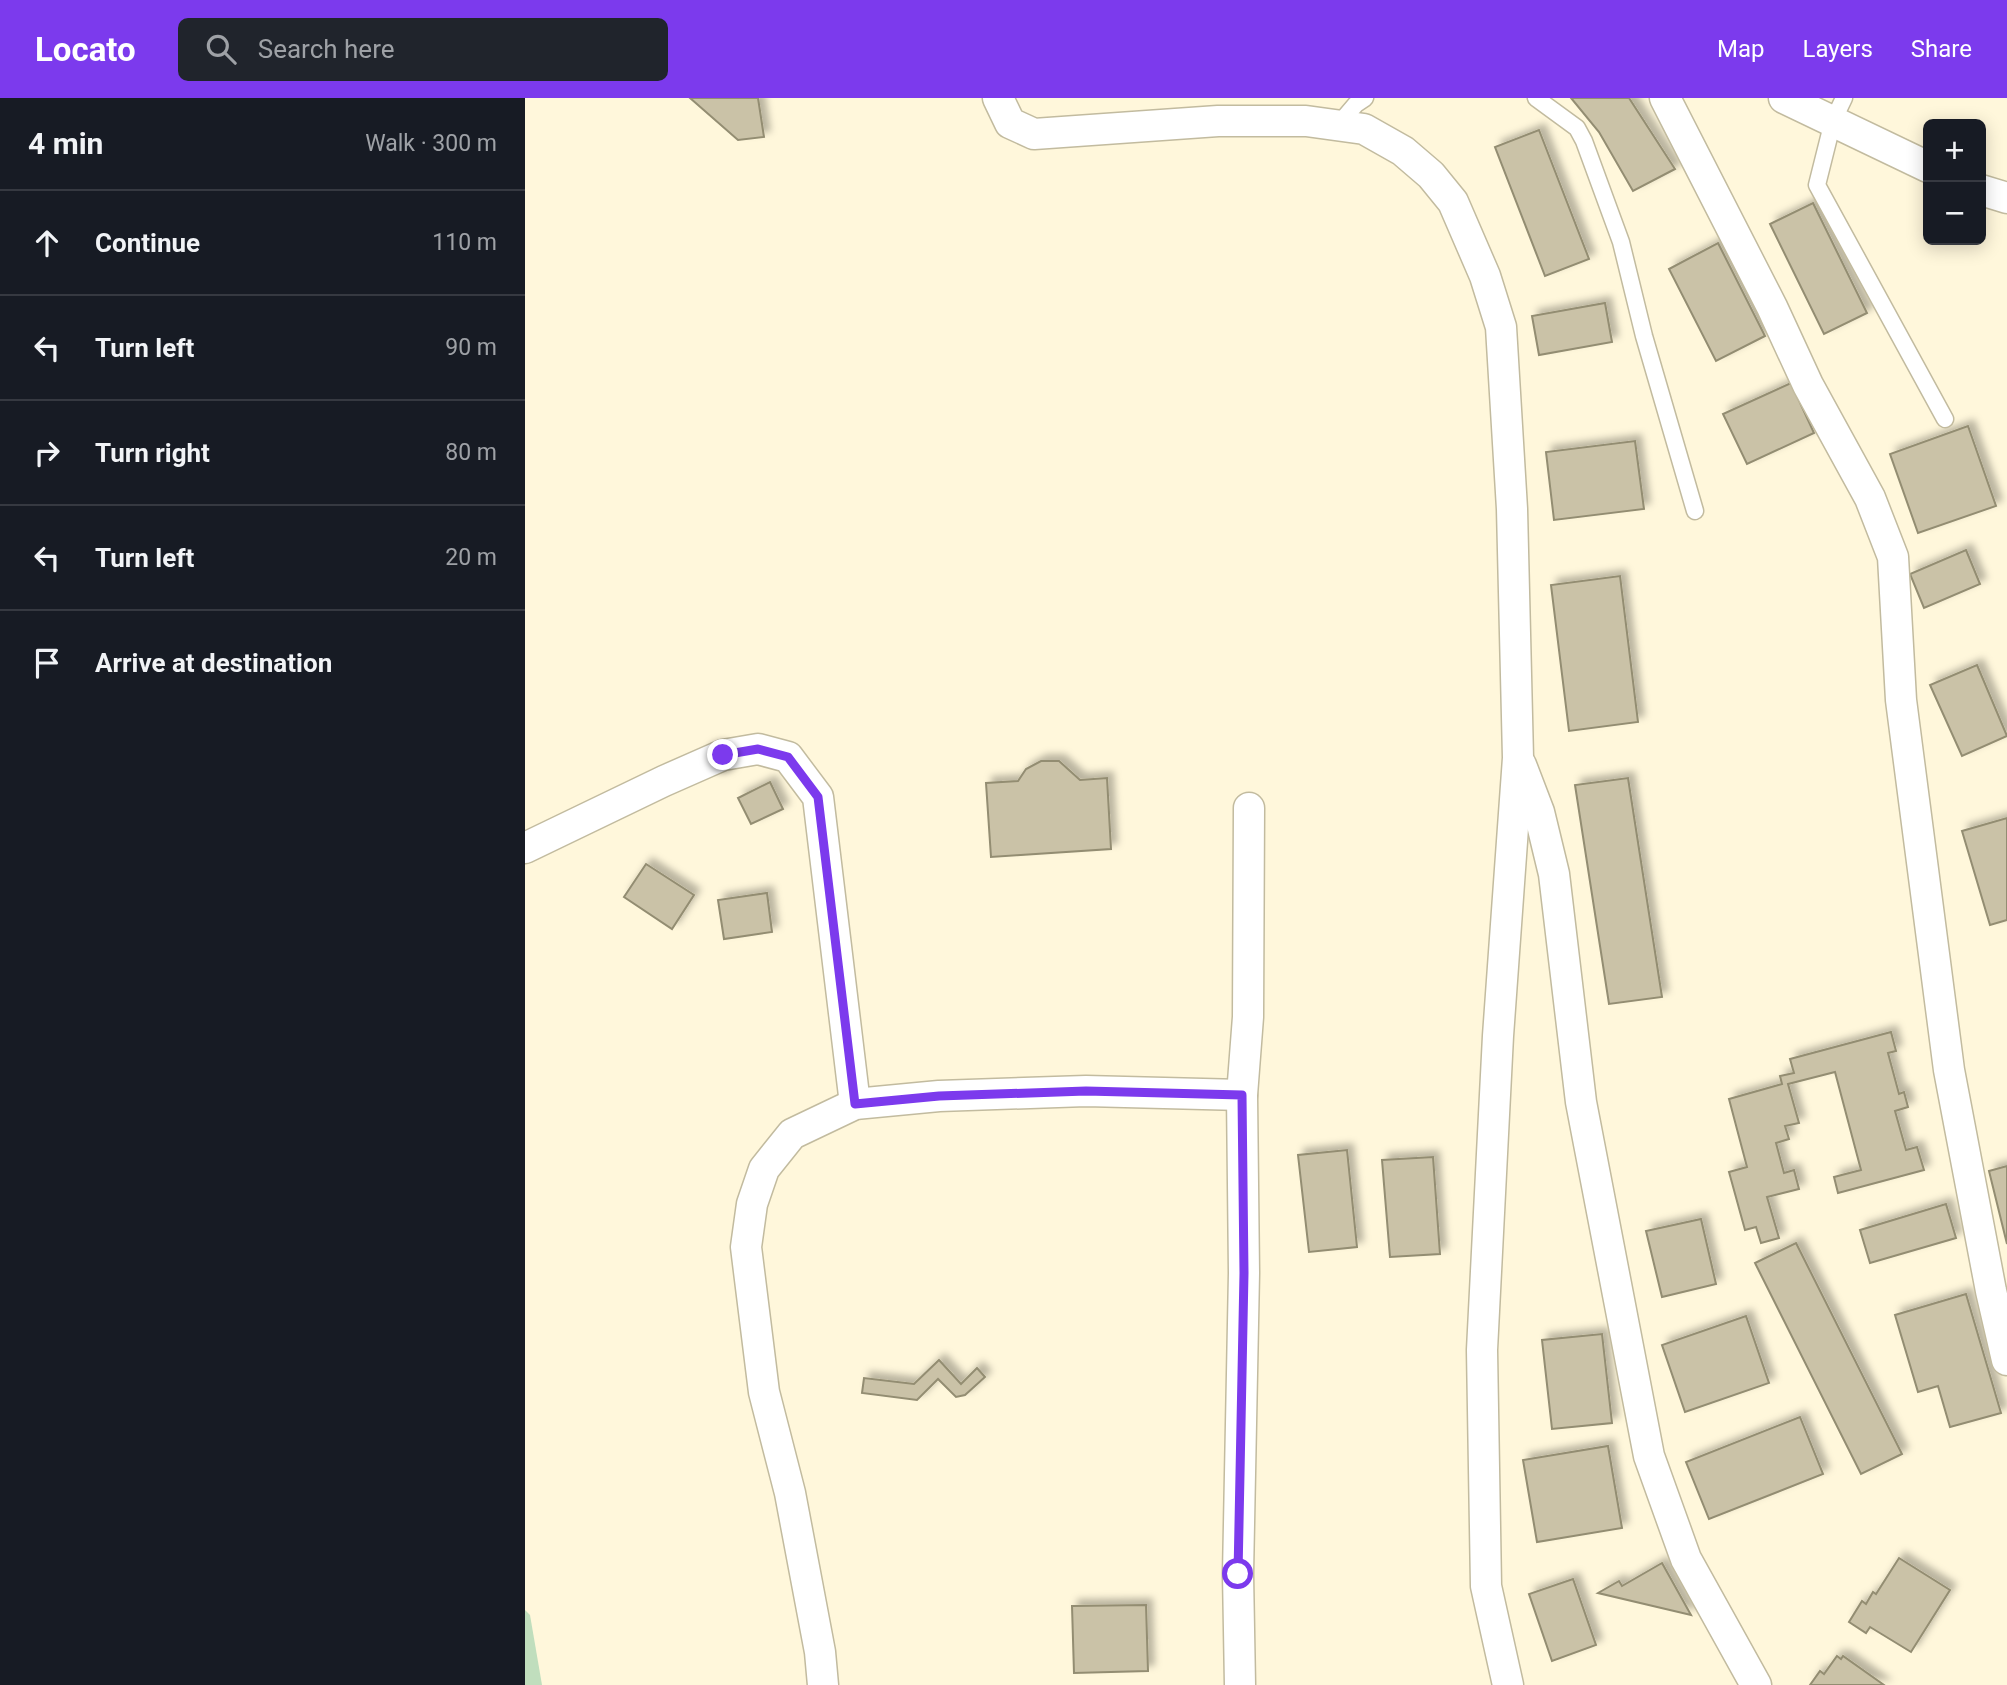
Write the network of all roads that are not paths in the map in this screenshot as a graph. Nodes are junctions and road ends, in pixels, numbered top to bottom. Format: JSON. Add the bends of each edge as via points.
{"nodes":[{"id":1,"x":998,"y":98,"type":"edge"},
{"id":2,"x":1365,"y":98,"type":"edge"},
{"id":3,"x":1536,"y":98,"type":"edge"},
{"id":4,"x":1665,"y":98,"type":"edge"},
{"id":5,"x":1784,"y":98,"type":"edge"},
{"id":6,"x":1838,"y":110,"type":"edge"},
{"id":7,"x":1339,"y":124,"type":"junction"},
{"id":8,"x":1923,"y":164,"type":"edge"},
{"id":9,"x":1986,"y":192,"type":"edge"},
{"id":10,"x":2007,"y":198,"type":"edge"},
{"id":11,"x":1944,"y":419,"type":"dead end"},
{"id":12,"x":1695,"y":512,"type":"dead end"},
{"id":13,"x":1518,"y":758,"type":"junction"},
{"id":14,"x":1249,"y":808,"type":"dead end"},
{"id":15,"x":525,"y":848,"type":"edge"},
{"id":16,"x":1242,"y":1095,"type":"junction"},
{"id":17,"x":855,"y":1104,"type":"junction"},
{"id":18,"x":2007,"y":1360,"type":"edge"},
{"id":19,"x":823,"y":1685,"type":"edge"},
{"id":20,"x":1240,"y":1685,"type":"edge"},
{"id":21,"x":1508,"y":1685,"type":"edge"},
{"id":22,"x":1756,"y":1685,"type":"edge"}],
"edges":[{"from":1,"to":7,"type":"street","via":[[1010,123],[1034,134],[1217,121]]},
{"from":2,"to":7,"type":"lane"},
{"from":3,"to":12,"type":"lane","via":[[1577,128],[1584,141],[1621,242]]},
{"from":4,"to":18,"type":"street","via":[[1808,385],[1870,498],[1893,557],[1901,700],[1949,1070]]},
{"from":5,"to":6,"type":"street"},
{"from":6,"to":8,"type":"street"},
{"from":6,"to":11,"type":"lane","via":[[1817,185]]},
{"from":7,"to":13,"type":"street","via":[[1364,129],[1403,151],[1453,202],[1501,327],[1512,509]]},
{"from":9,"to":10,"type":"street"},
{"from":13,"to":21,"type":"street","via":[[1482,1350],[1486,1586]]},
{"from":13,"to":22,"type":"street","via":[[1539,812],[1554,874],[1581,1102],[1649,1456],[1686,1559]]},
{"from":14,"to":16,"type":"street","via":[[1248,1017]]},
{"from":15,"to":17,"type":"street","via":[[723,755],[758,749],[788,757],[818,797]]},
{"from":16,"to":17,"type":"street","via":[[1086,1091]]},
{"from":16,"to":20,"type":"street"},
{"from":17,"to":19,"type":"street","via":[[792,1134],[764,1169],[746,1247],[764,1392],[790,1493]]}]}
